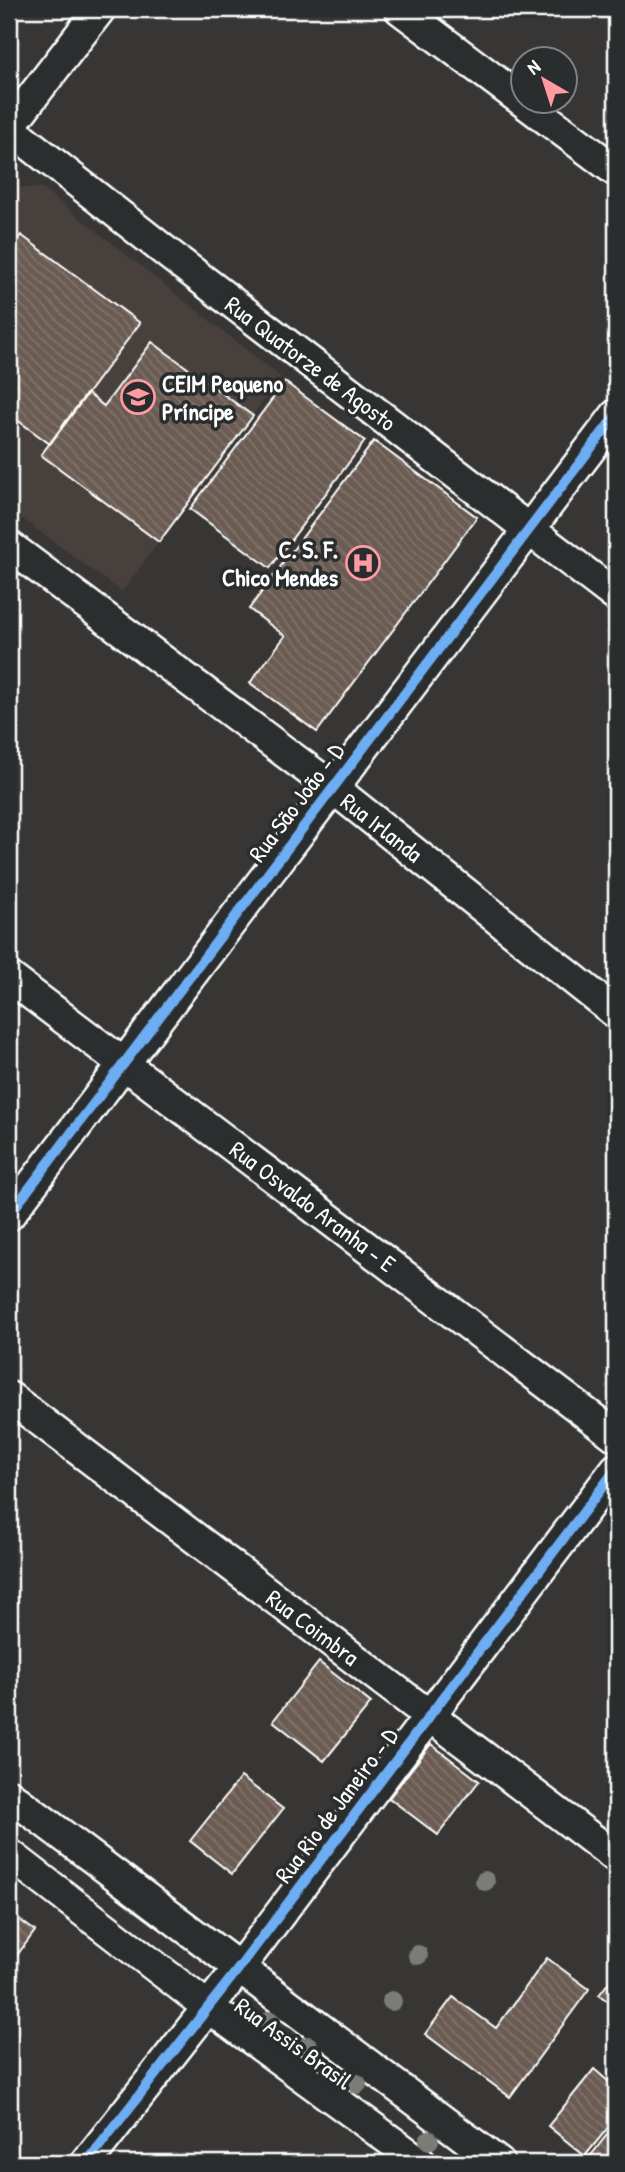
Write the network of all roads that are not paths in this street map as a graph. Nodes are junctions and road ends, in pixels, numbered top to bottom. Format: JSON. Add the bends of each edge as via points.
{"nodes":[{"id":1,"x":100,"y":9,"type":"edge"},
{"id":2,"x":400,"y":9,"type":"edge"},
{"id":3,"x":9,"y":127,"type":"edge"},
{"id":4,"x":616,"y":171,"type":"edge"},
{"id":5,"x":616,"y":415,"type":"edge"},
{"id":6,"x":530,"y":531,"type":"junction"},
{"id":7,"x":9,"y":546,"type":"edge"},
{"id":8,"x":616,"y":596,"type":"edge"},
{"id":9,"x":332,"y":788,"type":"junction"},
{"id":10,"x":9,"y":977,"type":"edge"},
{"id":11,"x":616,"y":1013,"type":"edge"},
{"id":12,"x":124,"y":1064,"type":"junction"},
{"id":13,"x":9,"y":1215,"type":"edge"},
{"id":14,"x":9,"y":1397,"type":"edge"},
{"id":15,"x":616,"y":1436,"type":"edge"},
{"id":16,"x":616,"y":1469,"type":"edge"},
{"id":17,"x":430,"y":1716,"type":"junction"},
{"id":18,"x":9,"y":1795,"type":"edge"},
{"id":19,"x":9,"y":1854,"type":"edge"},
{"id":20,"x":616,"y":1857,"type":"edge"},
{"id":21,"x":239,"y":1968,"type":"junction"},
{"id":22,"x":208,"y":2007,"type":"junction"},
{"id":23,"x":420,"y":2105,"type":"junction"},
{"id":24,"x":391,"y":2141,"type":"junction"},
{"id":25,"x":86,"y":2163,"type":"edge"},
{"id":26,"x":421,"y":2163,"type":"edge"},
{"id":27,"x":499,"y":2163,"type":"edge"}],
"edges":[{"from":1,"to":3,"type":"street"},
{"from":2,"to":4,"type":"street"},
{"from":3,"to":6,"type":"street","name":"Rua Quatorze de Agosto"},
{"from":5,"to":6,"type":"street","name":"Rua São João - D"},
{"from":6,"to":8,"type":"street","name":"Rua Quatorze de Agosto"},
{"from":6,"to":9,"type":"street","name":"Rua São João - D"},
{"from":7,"to":9,"type":"street","name":"Rua Irlanda"},
{"from":9,"to":11,"type":"street","name":"Rua Irlanda"},
{"from":9,"to":12,"type":"street","name":"Rua São João - D"},
{"from":10,"to":12,"type":"street","name":"Rua Osvaldo Aranha - E"},
{"from":12,"to":13,"type":"street","name":"Rua São João - D"},
{"from":12,"to":15,"type":"street","name":"Rua Osvaldo Aranha - E"},
{"from":14,"to":17,"type":"street","name":"Rua Coimbra"},
{"from":16,"to":17,"type":"street","name":"Rua Rio de Janeiro - D"},
{"from":17,"to":20,"type":"street","name":"Rua Coimbra"},
{"from":17,"to":21,"type":"street","name":"Rua Rio de Janeiro - D"},
{"from":18,"to":21,"type":"street","name":"Rua Assis Brasil"},
{"from":19,"to":22,"type":"street","name":"Rua Assis Brasil"},
{"from":21,"to":22,"type":"street","name":"Rua Rio de Janeiro - D"},
{"from":21,"to":23,"type":"street","name":"Rua Assis Brasil"},
{"from":22,"to":24,"type":"street","name":"Rua Assis Brasil"},
{"from":22,"to":25,"type":"street","name":"Rua Rio de Janeiro - D"},
{"from":23,"to":24,"type":"street"},
{"from":23,"to":27,"type":"street","name":"Rua Assis Brasil"},
{"from":24,"to":26,"type":"street","name":"Rua Assis Brasil"}]}
